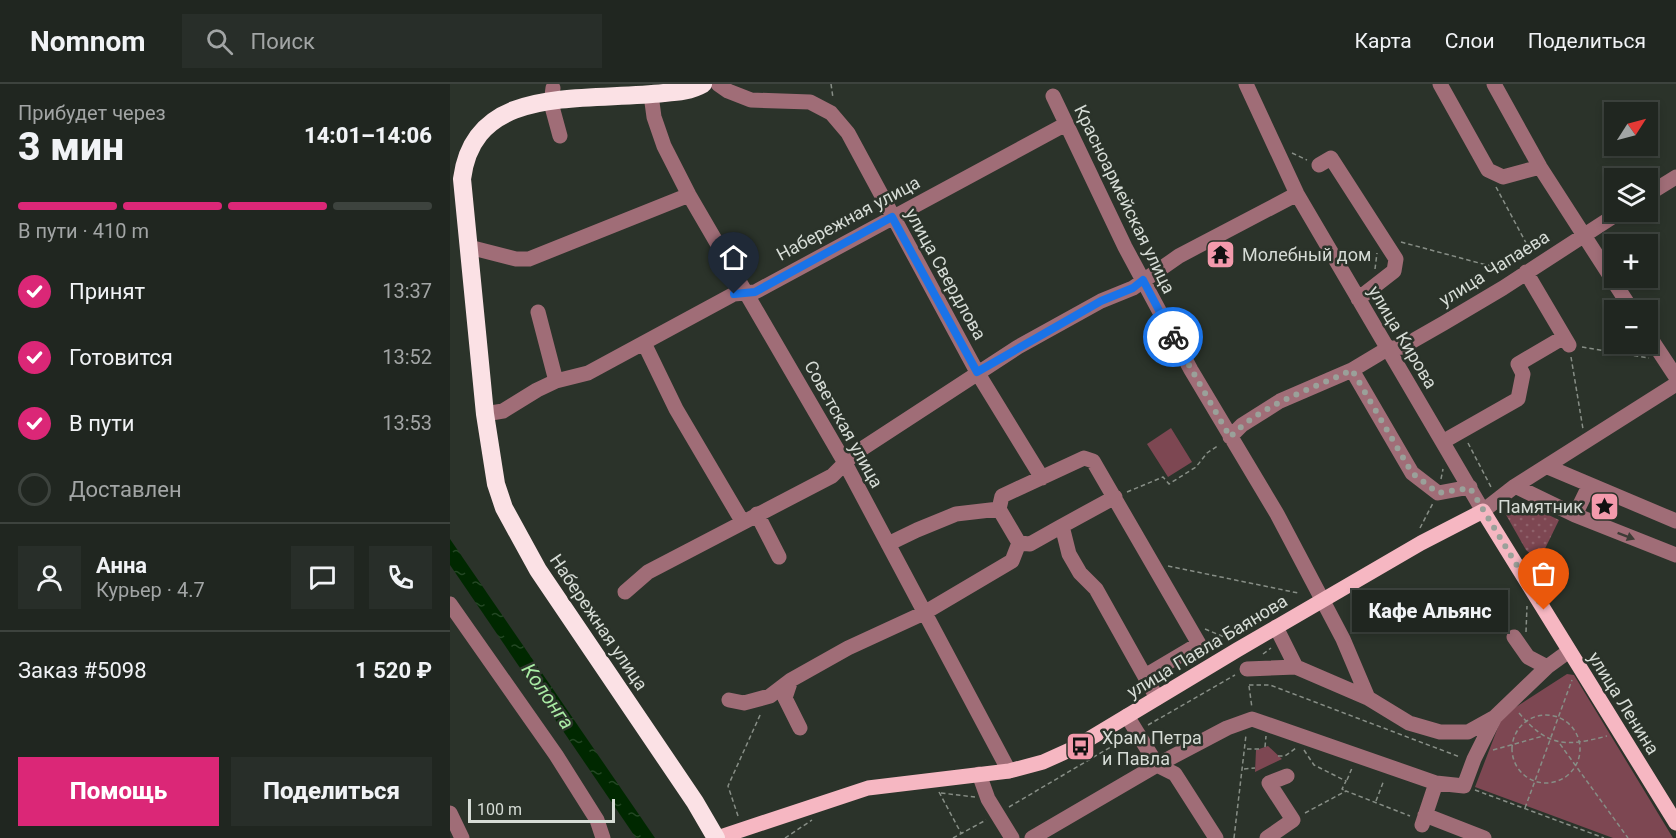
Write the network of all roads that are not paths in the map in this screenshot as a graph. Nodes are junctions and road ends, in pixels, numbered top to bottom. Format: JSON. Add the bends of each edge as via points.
{"nodes":[{"id":1,"x":704,"y":84,"type":"edge"},
{"id":2,"x":718,"y":84,"type":"edge"},
{"id":3,"x":1246,"y":84,"type":"edge"},
{"id":4,"x":1440,"y":84,"type":"edge"},
{"id":5,"x":1494,"y":84,"type":"edge"},
{"id":6,"x":553,"y":88,"type":"junction"},
{"id":7,"x":651,"y":95,"type":"junction"},
{"id":8,"x":1053,"y":96,"type":"dead end"},
{"id":9,"x":1066,"y":124,"type":"junction"},
{"id":10,"x":560,"y":136,"type":"dead end"},
{"id":11,"x":1319,"y":165,"type":"road end"},
{"id":12,"x":1540,"y":167,"type":"junction"},
{"id":13,"x":1676,"y":177,"type":"edge"},
{"id":14,"x":1658,"y":188,"type":"edge"},
{"id":15,"x":689,"y":195,"type":"junction"},
{"id":16,"x":1297,"y":195,"type":"junction"},
{"id":17,"x":892,"y":217,"type":"junction"},
{"id":18,"x":1604,"y":222,"type":"edge"},
{"id":19,"x":1583,"y":234,"type":"junction"},
{"id":20,"x":469,"y":247,"type":"junction"},
{"id":21,"x":1532,"y":268,"type":"junction"},
{"id":22,"x":1143,"y":280,"type":"junction"},
{"id":23,"x":746,"y":292,"type":"junction"},
{"id":24,"x":1358,"y":299,"type":"junction"},
{"id":25,"x":1626,"y":300,"type":"edge"},
{"id":26,"x":538,"y":312,"type":"dead end"},
{"id":27,"x":644,"y":343,"type":"junction"},
{"id":28,"x":1387,"y":349,"type":"junction"},
{"id":29,"x":1658,"y":350,"type":"edge"},
{"id":30,"x":1352,"y":370,"type":"junction"},
{"id":31,"x":977,"y":372,"type":"junction"},
{"id":32,"x":1676,"y":377,"type":"edge"},
{"id":33,"x":556,"y":381,"type":"junction"},
{"id":34,"x":1676,"y":384,"type":"edge"},
{"id":35,"x":485,"y":414,"type":"junction"},
{"id":36,"x":1230,"y":437,"type":"junction"},
{"id":37,"x":1444,"y":441,"type":"junction"},
{"id":38,"x":845,"y":463,"type":"junction"},
{"id":39,"x":1548,"y":467,"type":"junction"},
{"id":40,"x":1042,"y":478,"type":"junction"},
{"id":41,"x":1515,"y":486,"type":"junction"},
{"id":42,"x":1589,"y":486,"type":"junction"},
{"id":43,"x":1470,"y":488,"type":"junction"},
{"id":44,"x":1115,"y":496,"type":"junction"},
{"id":45,"x":999,"y":509,"type":"junction"},
{"id":46,"x":1483,"y":511,"type":"junction"},
{"id":47,"x":756,"y":514,"type":"junction"},
{"id":48,"x":1575,"y":515,"type":"junction"},
{"id":49,"x":742,"y":521,"type":"junction"},
{"id":50,"x":1676,"y":521,"type":"edge"},
{"id":51,"x":1062,"y":526,"type":"junction"},
{"id":52,"x":1019,"y":543,"type":"junction"},
{"id":53,"x":888,"y":544,"type":"junction"},
{"id":54,"x":1676,"y":555,"type":"edge"},
{"id":55,"x":779,"y":557,"type":"dead end"},
{"id":56,"x":625,"y":592,"type":"dead end"},
{"id":57,"x":1322,"y":601,"type":"junction"},
{"id":58,"x":450,"y":604,"type":"edge"},
{"id":59,"x":924,"y":613,"type":"junction"},
{"id":60,"x":1276,"y":627,"type":"junction"},
{"id":61,"x":1514,"y":637,"type":"dead end"},
{"id":62,"x":1569,"y":651,"type":"junction"},
{"id":63,"x":1546,"y":666,"type":"junction"},
{"id":64,"x":1296,"y":667,"type":"junction"},
{"id":65,"x":1247,"y":669,"type":"dead end"},
{"id":66,"x":1145,"y":676,"type":"junction"},
{"id":67,"x":791,"y":680,"type":"junction"},
{"id":68,"x":1157,"y":698,"type":"junction"},
{"id":69,"x":1368,"y":699,"type":"junction"},
{"id":70,"x":729,"y":700,"type":"dead end"},
{"id":71,"x":1127,"y":716,"type":"junction"},
{"id":72,"x":1495,"y":717,"type":"junction"},
{"id":73,"x":800,"y":728,"type":"dead end"},
{"id":74,"x":1157,"y":765,"type":"junction"},
{"id":75,"x":1009,"y":771,"type":"junction"},
{"id":76,"x":979,"y":774,"type":"junction"},
{"id":77,"x":1287,"y":776,"type":"dead end"},
{"id":78,"x":1436,"y":783,"type":"junction"},
{"id":79,"x":450,"y":813,"type":"edge"},
{"id":80,"x":1676,"y":823,"type":"edge"},
{"id":81,"x":1446,"y":830,"type":"edge"},
{"id":82,"x":462,"y":838,"type":"edge"},
{"id":83,"x":603,"y":838,"type":"edge"},
{"id":84,"x":717,"y":838,"type":"edge"},
{"id":85,"x":1012,"y":838,"type":"edge"},
{"id":86,"x":1032,"y":838,"type":"edge"},
{"id":87,"x":1216,"y":838,"type":"edge"},
{"id":88,"x":1267,"y":838,"type":"edge"},
{"id":89,"x":1484,"y":838,"type":"edge"}],
"edges":[{"from":1,"to":7,"type":"highway","name":"Набережная улица"},
{"from":2,"to":17,"type":"street","name":"улица Свердлова","via":[[751,100],[810,102],[831,113],[848,133]]},
{"from":3,"to":16,"type":"street","name":"улица Кирова"},
{"from":4,"to":12,"type":"street","via":[[1488,170],[1503,177]]},
{"from":5,"to":12,"type":"street"},
{"from":6,"to":7,"type":"highway","name":"Набережная улица"},
{"from":6,"to":10,"type":"street","via":[[551,103]]},
{"from":6,"to":20,"type":"highway","name":"Набережная улица","via":[[514,94],[477,124],[464,154],[462,179]]},
{"from":7,"to":15,"type":"street","name":"Советская улица","via":[[664,146]]},
{"from":8,"to":9,"type":"street","name":"Красноармейская улица"},
{"from":9,"to":17,"type":"street","name":"Набережная улица"},
{"from":9,"to":22,"type":"street","name":"Красноармейская улица"},
{"from":11,"to":24,"type":"street","via":[[1331,158],[1396,260],[1394,271]]},
{"from":12,"to":19,"type":"street"},
{"from":13,"to":14,"type":"street"},
{"from":15,"to":20,"type":"street","via":[[529,259]]},
{"from":15,"to":23,"type":"street","name":"Советская улица"},
{"from":16,"to":22,"type":"street","via":[[1179,255]]},
{"from":16,"to":24,"type":"street","name":"улица Кирова"},
{"from":17,"to":23,"type":"street","name":"Набережная улица","via":[[755,292]]},
{"from":17,"to":31,"type":"street","name":"улица Свердлова"},
{"from":18,"to":19,"type":"street","name":"улица Чапаева"},
{"from":19,"to":21,"type":"street","name":"улица Чапаева"},
{"from":19,"to":25,"type":"street"},
{"from":20,"to":35,"type":"highway","name":"Набережная улица"},
{"from":21,"to":28,"type":"street","name":"улица Чапаева","via":[[1402,347]]},
{"from":21,"to":37,"type":"street","via":[[1566,341],[1518,364],[1523,374],[1518,399]]},
{"from":22,"to":31,"type":"street"},
{"from":22,"to":36,"type":"street","name":"Красноармейская улица"},
{"from":23,"to":27,"type":"street","name":"Набережная улица","via":[[734,294]]},
{"from":23,"to":38,"type":"street","name":"Советская улица"},
{"from":24,"to":28,"type":"street","name":"улица Кирова"},
{"from":26,"to":33,"type":"street"},
{"from":27,"to":33,"type":"street","name":"Набережная улица","via":[[588,373]]},
{"from":27,"to":49,"type":"street","via":[[676,409]]},
{"from":28,"to":30,"type":"street","name":"улица Чапаева"},
{"from":28,"to":37,"type":"street","name":"улица Кирова"},
{"from":29,"to":32,"type":"street"},
{"from":30,"to":36,"type":"street","name":"улица Чапаева","via":[[1280,401]]},
{"from":30,"to":43,"type":"street","via":[[1412,473],[1438,493]]},
{"from":31,"to":38,"type":"street"},
{"from":31,"to":40,"type":"street","name":"улица Свердлова"},
{"from":33,"to":35,"type":"street","name":"Набережная улица","via":[[503,411]]},
{"from":34,"to":39,"type":"street","name":"улица Павла Баянова"},
{"from":35,"to":84,"type":"highway","name":"Набережная улица","via":[[496,484],[516,534]]},
{"from":36,"to":57,"type":"street","name":"Красноармейская улица","via":[[1277,514]]},
{"from":37,"to":43,"type":"street","name":"улица Кирова"},
{"from":38,"to":47,"type":"street","via":[[832,476]]},
{"from":38,"to":53,"type":"street","name":"Советская улица"},
{"from":39,"to":41,"type":"street","name":"улица Павла Баянова"},
{"from":39,"to":42,"type":"street"},
{"from":40,"to":44,"type":"street","via":[[1084,458],[1093,461]]},
{"from":40,"to":45,"type":"street","via":[[1002,496]]},
{"from":41,"to":46,"type":"street","name":"улица Павла Баянова"},
{"from":41,"to":48,"type":"street"},
{"from":42,"to":48,"type":"street"},
{"from":42,"to":50,"type":"street"},
{"from":43,"to":46,"type":"street","name":"улица Кирова"},
{"from":44,"to":51,"type":"street"},
{"from":44,"to":66,"type":"street","via":[[1200,644]]},
{"from":45,"to":52,"type":"street"},
{"from":45,"to":53,"type":"street","via":[[956,514]]},
{"from":46,"to":57,"type":"main road","name":"улица Павла Баянова"},
{"from":46,"to":62,"type":"main road","name":"улица Ленина"},
{"from":47,"to":49,"type":"street"},
{"from":47,"to":55,"type":"street"},
{"from":48,"to":54,"type":"street","one_way":true},
{"from":49,"to":56,"type":"street","via":[[648,572]]},
{"from":51,"to":52,"type":"street","via":[[1030,544]]},
{"from":51,"to":66,"type":"street","via":[[1069,554],[1096,589]]},
{"from":52,"to":59,"type":"street","via":[[1012,561]]},
{"from":53,"to":59,"type":"street","name":"Советская улица"},
{"from":57,"to":60,"type":"main road","name":"улица Павла Баянова"},
{"from":57,"to":69,"type":"street","name":"Красноармейская улица"},
{"from":58,"to":83,"type":"street","via":[[556,755],[597,820]]},
{"from":59,"to":67,"type":"street"},
{"from":59,"to":75,"type":"street","name":"Советская улица"},
{"from":60,"to":64,"type":"street"},
{"from":60,"to":68,"type":"main road","name":"улица Павла Баянова"},
{"from":61,"to":63,"type":"street","via":[[1528,657]]},
{"from":62,"to":63,"type":"street"},
{"from":62,"to":80,"type":"main road","name":"улица Ленина"},
{"from":63,"to":72,"type":"street"},
{"from":64,"to":65,"type":"street"},
{"from":64,"to":69,"type":"street"},
{"from":66,"to":68,"type":"street"},
{"from":67,"to":70,"type":"street","via":[[770,696],[744,703]]},
{"from":67,"to":73,"type":"street","via":[[785,698]]},
{"from":68,"to":71,"type":"main road","name":"улица Павла Баянова"},
{"from":69,"to":72,"type":"street","via":[[1409,723],[1440,732],[1468,732]]},
{"from":71,"to":74,"type":"street"},
{"from":71,"to":75,"type":"main road","name":"улица Павла Баянова","via":[[1074,748]]},
{"from":72,"to":78,"type":"street","via":[[1464,786]]},
{"from":74,"to":78,"type":"street","via":[[1250,716]]},
{"from":74,"to":86,"type":"street"},
{"from":74,"to":87,"type":"street","via":[[1175,774]]},
{"from":75,"to":76,"type":"main road","name":"улица Павла Баянова"},
{"from":76,"to":84,"type":"main road","name":"улица Павла Баянова","via":[[868,788]]},
{"from":76,"to":85,"type":"street","via":[[988,799]]},
{"from":77,"to":88,"type":"street","via":[[1269,783],[1293,820]]},
{"from":78,"to":81,"type":"street","via":[[1424,820]]},
{"from":79,"to":82,"type":"street"},
{"from":81,"to":89,"type":"street"}]}
